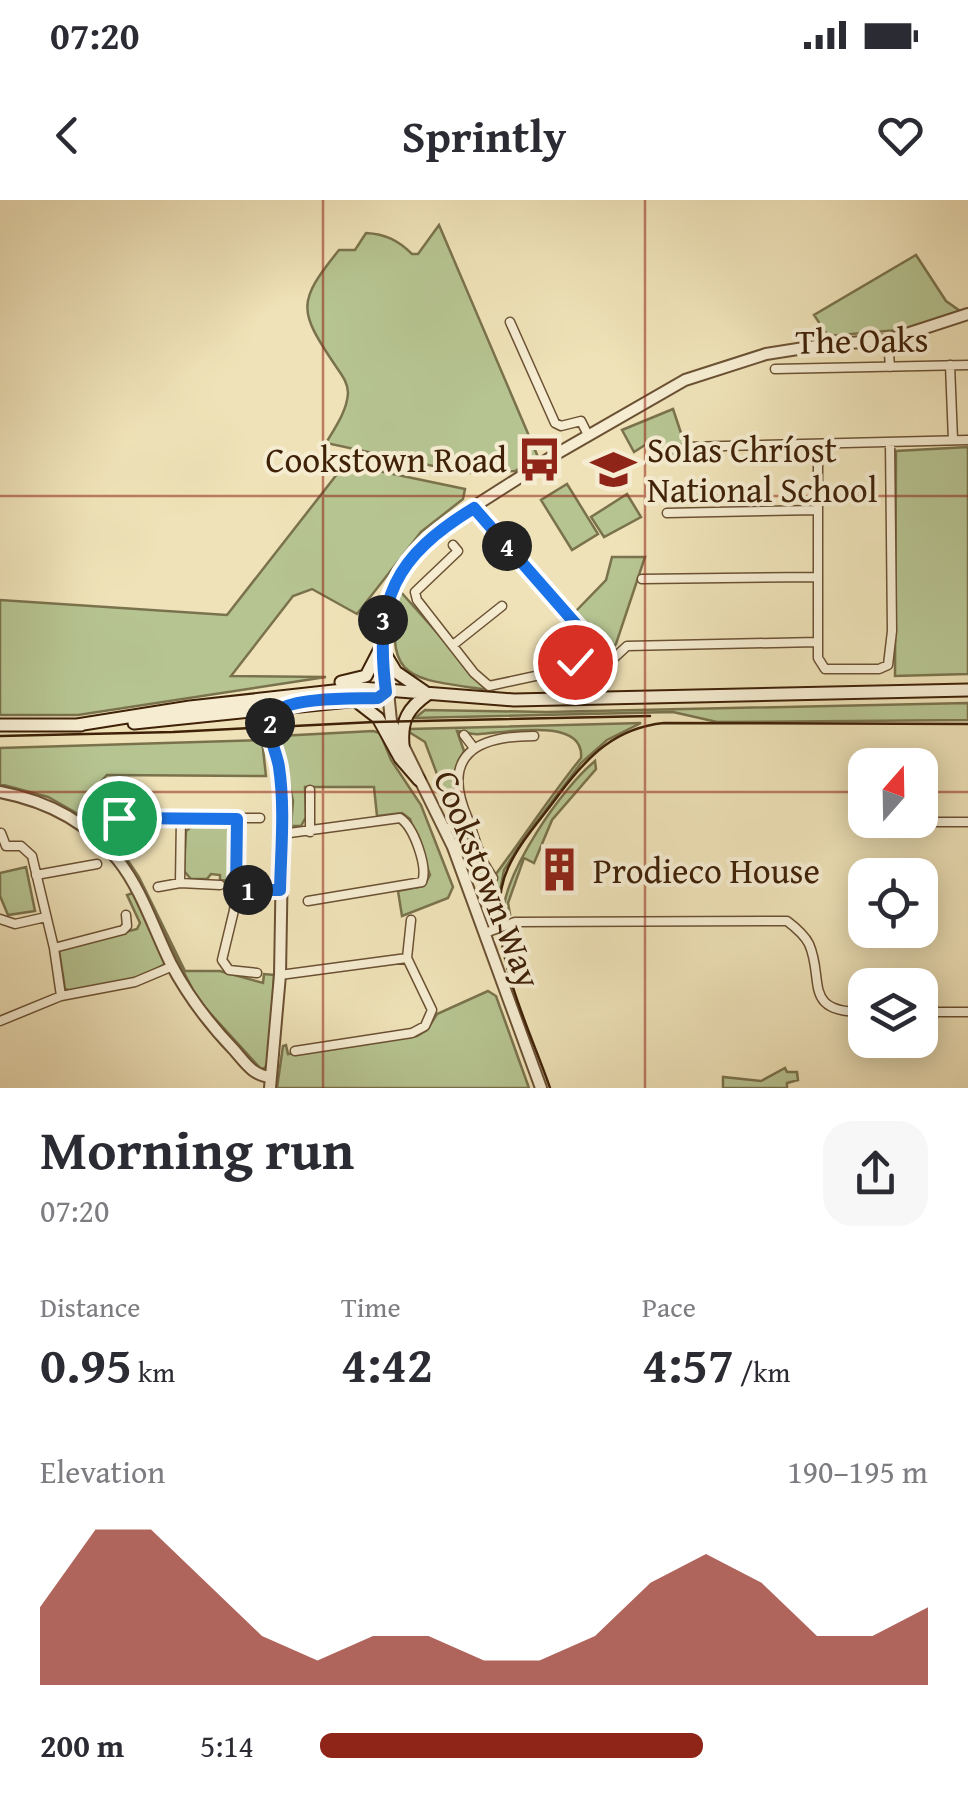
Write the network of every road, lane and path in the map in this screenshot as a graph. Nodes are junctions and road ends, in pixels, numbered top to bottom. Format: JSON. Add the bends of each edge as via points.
{"nodes":[{"id":1,"x":968,"y":314,"type":"edge"},
{"id":2,"x":510,"y":322,"type":"dead end"},
{"id":3,"x":888,"y":340,"type":"junction"},
{"id":4,"x":968,"y":364,"type":"edge"},
{"id":5,"x":950,"y":365,"type":"junction"},
{"id":6,"x":890,"y":367,"type":"junction"},
{"id":7,"x":775,"y":369,"type":"dead end"},
{"id":8,"x":588,"y":435,"type":"junction"},
{"id":9,"x":953,"y":440,"type":"junction"},
{"id":10,"x":968,"y":440,"type":"edge"},
{"id":11,"x":890,"y":442,"type":"junction"},
{"id":12,"x":818,"y":444,"type":"junction"},
{"id":13,"x":685,"y":447,"type":"dead end"},
{"id":14,"x":474,"y":508,"type":"junction"},
{"id":15,"x":816,"y":510,"type":"junction"},
{"id":16,"x":667,"y":513,"type":"dead end"},
{"id":17,"x":453,"y":545,"type":"dead end"},
{"id":18,"x":816,"y":576,"type":"junction"},
{"id":19,"x":642,"y":579,"type":"dead end"},
{"id":20,"x":502,"y":606,"type":"dead end"},
{"id":21,"x":817,"y":642,"type":"junction"},
{"id":22,"x":453,"y":646,"type":"junction"},
{"id":23,"x":381,"y":647,"type":"junction"},
{"id":24,"x":575,"y":668,"type":"junction"},
{"id":25,"x":968,"y":690,"type":"edge"},
{"id":26,"x":386,"y":692,"type":"junction"},
{"id":27,"x":428,"y":694,"type":"junction"},
{"id":28,"x":352,"y":699,"type":"junction"},
{"id":29,"x":285,"y":701,"type":"junction"},
{"id":30,"x":246,"y":711,"type":"junction"},
{"id":31,"x":76,"y":724,"type":"junction"},
{"id":32,"x":0,"y":725,"type":"edge"},
{"id":33,"x":268,"y":727,"type":"junction"},
{"id":34,"x":464,"y":736,"type":"dead end"},
{"id":35,"x":534,"y":736,"type":"dead end"},
{"id":36,"x":403,"y":745,"type":"junction"},
{"id":37,"x":474,"y":748,"type":"junction"},
{"id":38,"x":419,"y":780,"type":"junction"},
{"id":39,"x":310,"y":790,"type":"dead end"},
{"id":40,"x":0,"y":792,"type":"edge"},
{"id":41,"x":181,"y":818,"type":"junction"},
{"id":42,"x":260,"y":818,"type":"dead end"},
{"id":43,"x":468,"y":818,"type":"junction"},
{"id":44,"x":237,"y":819,"type":"junction"},
{"id":45,"x":938,"y":822,"type":"edge"},
{"id":46,"x":968,"y":822,"type":"edge"},
{"id":47,"x":114,"y":828,"type":"dead end"},
{"id":48,"x":446,"y":830,"type":"junction"},
{"id":49,"x":310,"y":832,"type":"junction"},
{"id":50,"x":1,"y":833,"type":"edge"},
{"id":51,"x":282,"y":834,"type":"junction"},
{"id":52,"x":97,"y":864,"type":"dead end"},
{"id":53,"x":36,"y":875,"type":"junction"},
{"id":54,"x":493,"y":878,"type":"dead end"},
{"id":55,"x":180,"y":883,"type":"junction"},
{"id":56,"x":220,"y":885,"type":"dead end"},
{"id":57,"x":158,"y":887,"type":"dead end"},
{"id":58,"x":236,"y":890,"type":"junction"},
{"id":59,"x":280,"y":890,"type":"junction"},
{"id":60,"x":308,"y":901,"type":"dead end"},
{"id":61,"x":126,"y":915,"type":"dead end"},
{"id":62,"x":46,"y":917,"type":"junction"},
{"id":63,"x":0,"y":918,"type":"edge"},
{"id":64,"x":411,"y":920,"type":"dead end"},
{"id":65,"x":485,"y":933,"type":"junction"},
{"id":66,"x":54,"y":948,"type":"junction"},
{"id":67,"x":407,"y":958,"type":"junction"},
{"id":68,"x":172,"y":966,"type":"junction"},
{"id":69,"x":257,"y":973,"type":"dead end"},
{"id":70,"x":280,"y":975,"type":"junction"},
{"id":71,"x":61,"y":996,"type":"junction"},
{"id":72,"x":848,"y":1011,"type":"edge"},
{"id":73,"x":938,"y":1012,"type":"edge"},
{"id":74,"x":968,"y":1012,"type":"edge"},
{"id":75,"x":0,"y":1021,"type":"edge"},
{"id":76,"x":295,"y":1051,"type":"dead end"},
{"id":77,"x":271,"y":1082,"type":"edge"},
{"id":78,"x":541,"y":1088,"type":"edge"}],
"edges":[{"from":1,"to":3,"type":"street"},
{"from":2,"to":8,"type":"street","via":[[555,423],[581,421]]},
{"from":3,"to":6,"type":"street"},
{"from":3,"to":8,"type":"street","via":[[748,358],[685,380]]},
{"from":4,"to":5,"type":"street","name":"The Oaks"},
{"from":5,"to":6,"type":"street","name":"The Oaks"},
{"from":5,"to":9,"type":"street","name":"The Oaks"},
{"from":6,"to":7,"type":"street","name":"The Oaks"},
{"from":8,"to":14,"type":"street"},
{"from":9,"to":10,"type":"street"},
{"from":9,"to":11,"type":"street"},
{"from":11,"to":12,"type":"street"},
{"from":11,"to":21,"type":"street","via":[[890,660],[884,669],[828,670],[820,664]]},
{"from":12,"to":13,"type":"street"},
{"from":12,"to":15,"type":"street"},
{"from":14,"to":23,"type":"street","via":[[405,565],[388,601]]},
{"from":14,"to":24,"type":"street","via":[[581,630]]},
{"from":15,"to":16,"type":"street"},
{"from":15,"to":18,"type":"street"},
{"from":17,"to":22,"type":"street","via":[[458,552],[415,592]]},
{"from":18,"to":19,"type":"street"},
{"from":18,"to":21,"type":"street"},
{"from":20,"to":22,"type":"street"},
{"from":21,"to":24,"type":"street","via":[[626,646],[614,658]]},
{"from":22,"to":24,"type":"street","via":[[489,686]]},
{"from":23,"to":26,"type":"street"},
{"from":23,"to":27,"type":"main road","via":[[400,675]]},
{"from":23,"to":29,"type":"main road","via":[[362,678],[303,686]]},
{"from":25,"to":27,"type":"main road","via":[[514,700]]},
{"from":26,"to":27,"type":"main road"},
{"from":26,"to":28,"type":"main road"},
{"from":26,"to":29,"type":"main road","via":[[362,688]]},
{"from":26,"to":36,"type":"street","name":"Cookstown Way"},
{"from":27,"to":36,"type":"main road","via":[[406,714]]},
{"from":28,"to":29,"type":"main road"},
{"from":28,"to":38,"type":"main road","via":[[378,718]]},
{"from":29,"to":30,"type":"main road"},
{"from":29,"to":31,"type":"main road"},
{"from":29,"to":33,"type":"street"},
{"from":30,"to":31,"type":"main road"},
{"from":30,"to":33,"type":"street"},
{"from":31,"to":32,"type":"main road"},
{"from":33,"to":51,"type":"street","via":[[283,794]]},
{"from":34,"to":37,"type":"street"},
{"from":35,"to":37,"type":"street","via":[[495,738]]},
{"from":36,"to":38,"type":"street","name":"Cookstown Way"},
{"from":37,"to":43,"type":"street","via":[[458,784]]},
{"from":38,"to":48,"type":"street","name":"Cookstown Way"},
{"from":39,"to":49,"type":"street"},
{"from":40,"to":68,"type":"street","via":[[66,814],[104,844],[132,882]]},
{"from":41,"to":44,"type":"street"},
{"from":41,"to":47,"type":"street","via":[[112,818]]},
{"from":41,"to":55,"type":"street"},
{"from":42,"to":44,"type":"street"},
{"from":43,"to":48,"type":"street"},
{"from":43,"to":54,"type":"street"},
{"from":44,"to":58,"type":"street"},
{"from":45,"to":46,"type":"street"},
{"from":48,"to":65,"type":"street","name":"Cookstown Way"},
{"from":49,"to":51,"type":"street"},
{"from":49,"to":60,"type":"street","via":[[404,819],[425,872],[422,882]]},
{"from":50,"to":53,"type":"street","via":[[6,846],[28,851]]},
{"from":51,"to":59,"type":"street"},
{"from":52,"to":53,"type":"street"},
{"from":53,"to":62,"type":"street"},
{"from":55,"to":56,"type":"street"},
{"from":55,"to":57,"type":"street"},
{"from":58,"to":59,"type":"street"},
{"from":58,"to":69,"type":"street","via":[[222,960],[229,970]]},
{"from":59,"to":70,"type":"street"},
{"from":61,"to":66,"type":"street","via":[[123,930]]},
{"from":62,"to":63,"type":"street","via":[[15,924]]},
{"from":62,"to":66,"type":"street"},
{"from":64,"to":67,"type":"street"},
{"from":65,"to":72,"type":"street","via":[[514,922],[787,921],[808,942],[816,991]]},
{"from":65,"to":78,"type":"street","name":"Cookstown Way"},
{"from":66,"to":71,"type":"street"},
{"from":67,"to":70,"type":"street"},
{"from":67,"to":76,"type":"street","via":[[432,1010],[420,1030]]},
{"from":68,"to":71,"type":"street","via":[[135,982]]},
{"from":68,"to":77,"type":"street","via":[[220,1035]]},
{"from":70,"to":77,"type":"street"},
{"from":71,"to":75,"type":"street"},
{"from":73,"to":74,"type":"street"}]}
